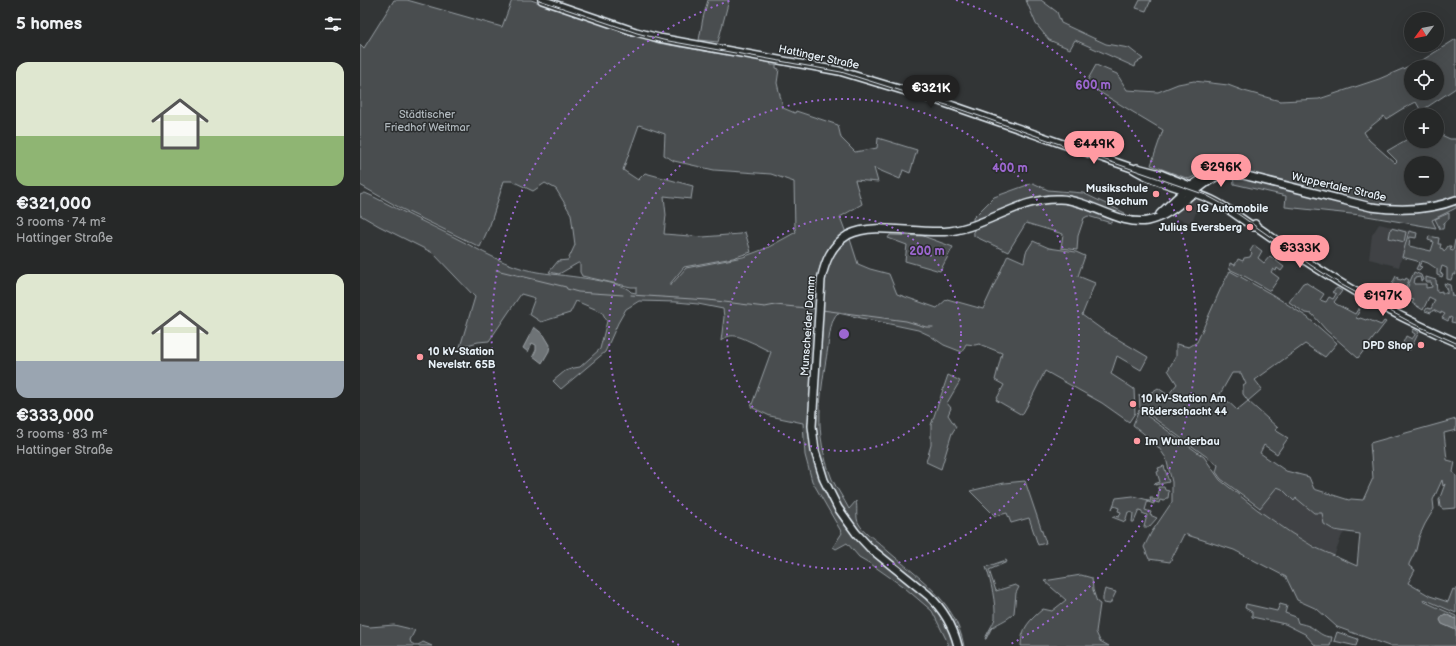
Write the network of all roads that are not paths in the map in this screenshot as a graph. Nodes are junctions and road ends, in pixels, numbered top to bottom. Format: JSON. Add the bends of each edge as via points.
{"nodes":[{"id":1,"x":542,"y":0,"type":"edge"},
{"id":2,"x":1132,"y":168,"type":"junction"},
{"id":3,"x":1242,"y":175,"type":"junction"},
{"id":4,"x":1168,"y":184,"type":"junction"},
{"id":5,"x":1195,"y":189,"type":"junction"},
{"id":6,"x":1176,"y":199,"type":"junction"},
{"id":7,"x":1456,"y":200,"type":"edge"},
{"id":8,"x":1157,"y":217,"type":"junction"},
{"id":9,"x":1456,"y":342,"type":"edge"},
{"id":10,"x":958,"y":646,"type":"edge"}],
"edges":[{"from":1,"to":2,"type":"main road","name":"Hattinger Straße","via":[[659,38],[839,71],[939,101]]},
{"from":2,"to":4,"type":"main road","name":"Hattinger Straße","via":[[1145,176]]},
{"from":2,"to":5,"type":"main road","name":"Hattinger Straße","via":[[1160,174]]},
{"from":3,"to":5,"type":"main road","name":"Wuppertaler Straße","via":[[1222,175]]},
{"from":3,"to":5,"type":"main road","name":"Wuppertaler Straße","via":[[1228,172],[1209,174]]},
{"from":3,"to":7,"type":"main road","name":"Wuppertaler Straße","via":[[1388,210],[1428,208]]},
{"from":4,"to":5,"type":"main road","name":"Hattinger Straße"},
{"from":4,"to":6,"type":"main road","via":[[1176,192]]},
{"from":5,"to":6,"type":"main road"},
{"from":5,"to":8,"type":"main road","name":"Munscheider Damm","via":[[1169,213]]},
{"from":5,"to":9,"type":"main road","name":"Hattinger Straße","via":[[1256,224],[1341,283],[1408,320]]},
{"from":6,"to":8,"type":"main road"},
{"from":8,"to":10,"type":"main road","name":"Munscheider Damm","via":[[1146,221],[1134,221],[1081,202],[1058,199],[1036,202],[951,231],[866,230],[849,235],[837,244],[825,264],[821,280],[812,426],[819,465],[830,494],[846,521],[863,541],[937,604],[949,621]]}]}
